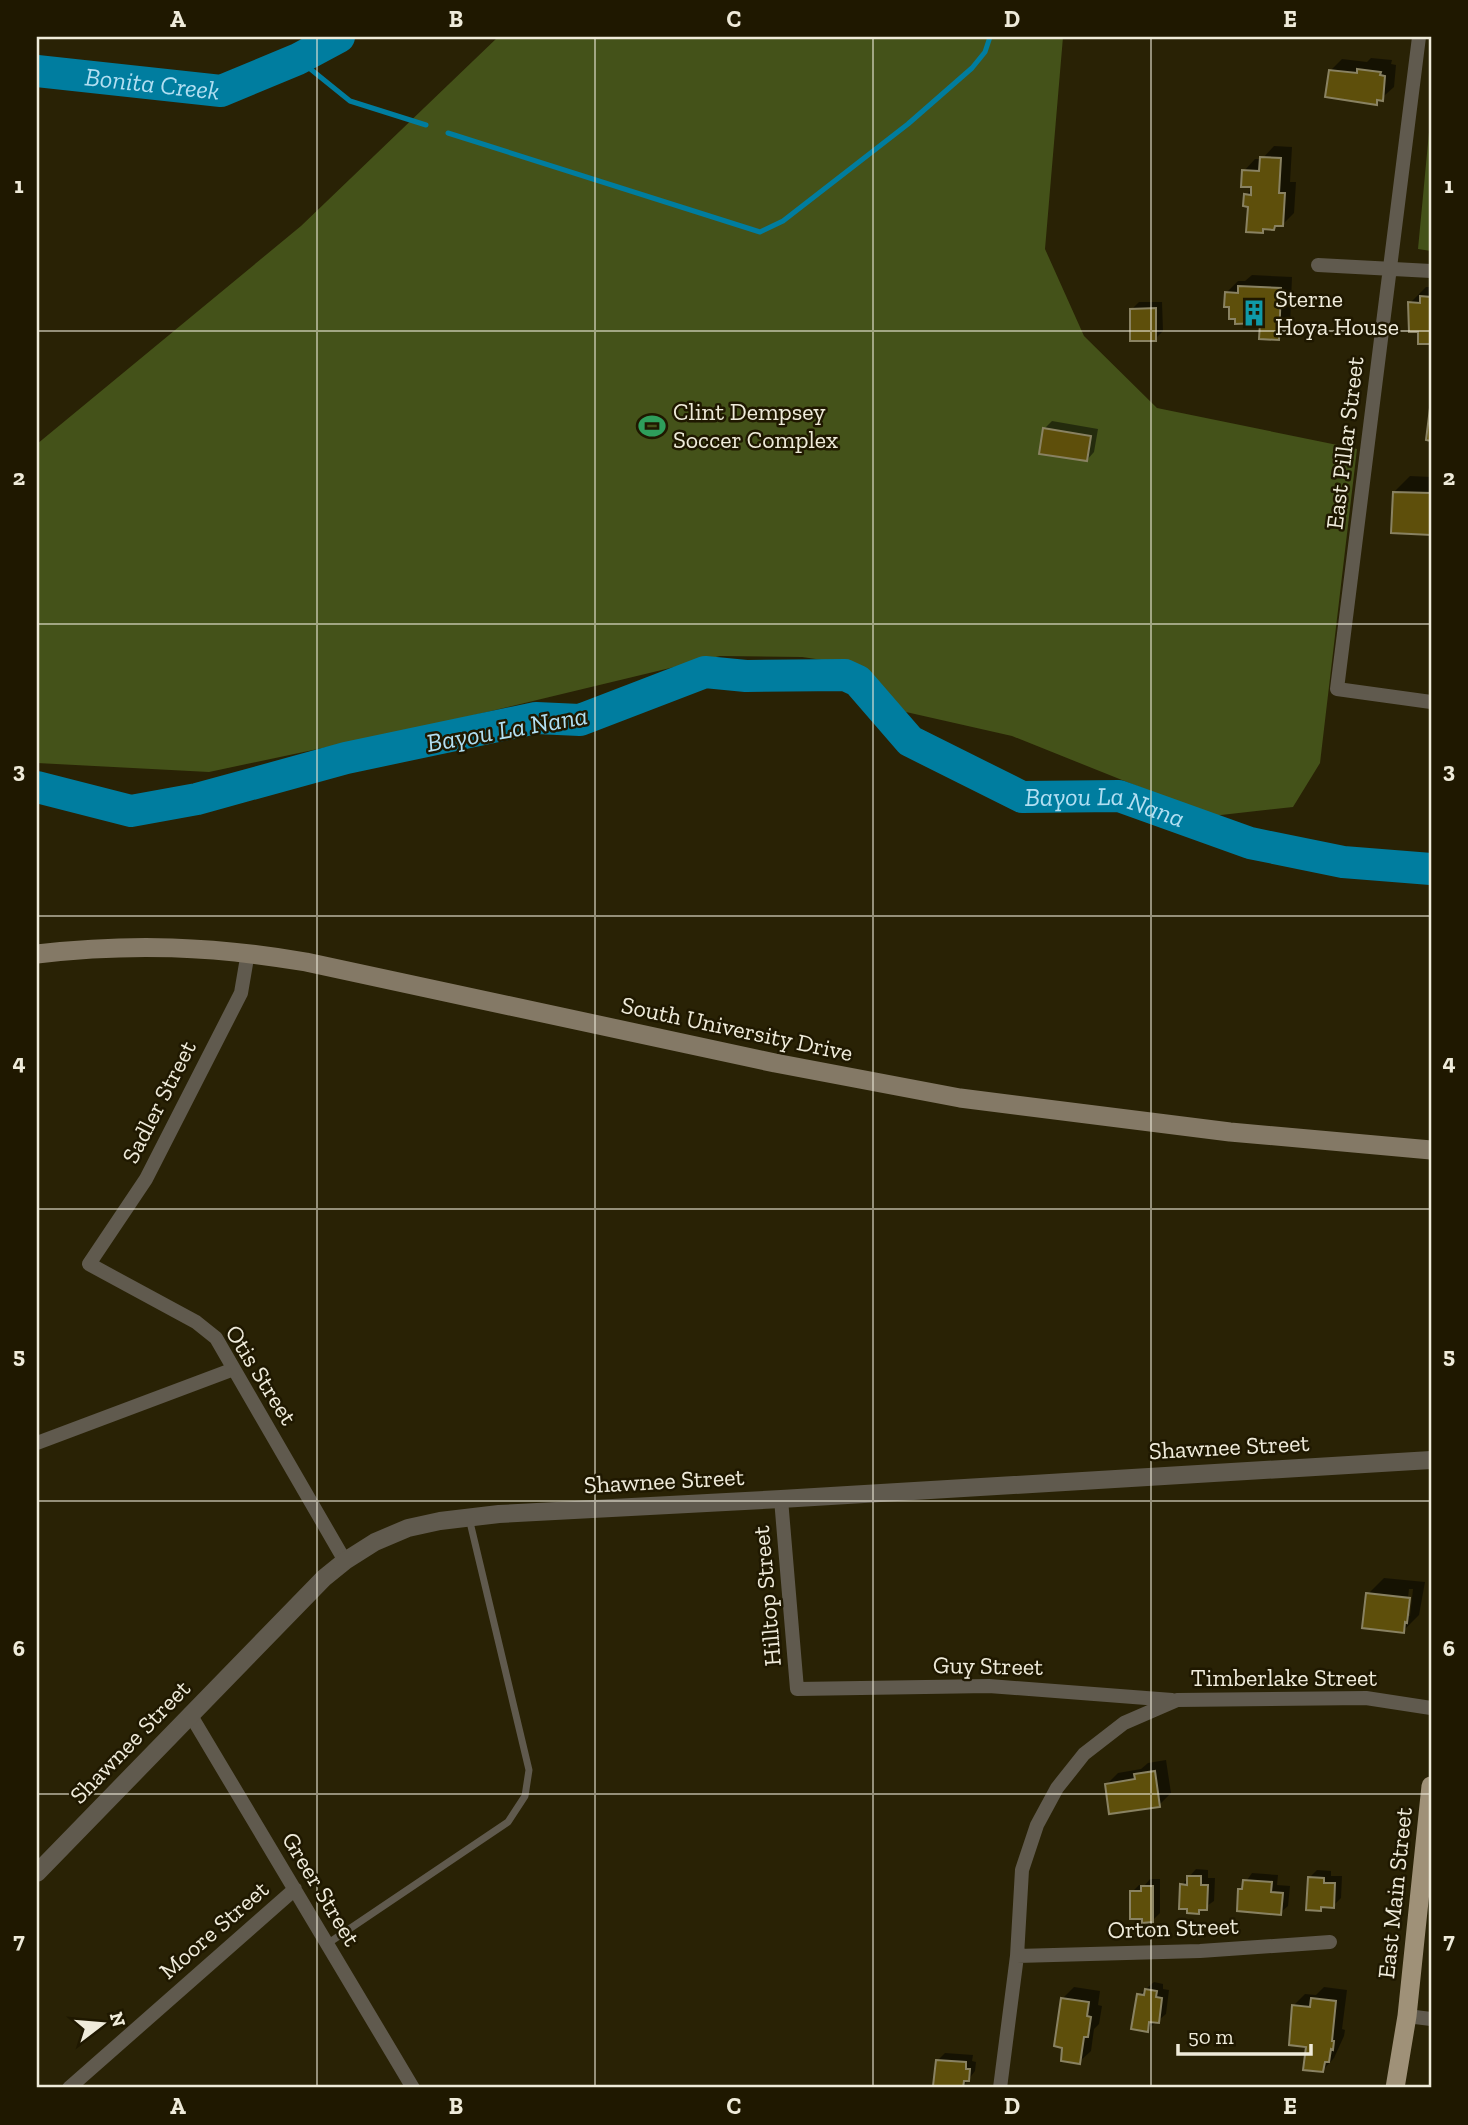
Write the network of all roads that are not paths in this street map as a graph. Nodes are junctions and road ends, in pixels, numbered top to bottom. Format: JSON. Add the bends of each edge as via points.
{"nodes":[{"id":1,"x":1419,"y":37,"type":"edge"},
{"id":2,"x":1318,"y":265,"type":"dead end"},
{"id":3,"x":1391,"y":269,"type":"junction"},
{"id":4,"x":1431,"y":271,"type":"edge"},
{"id":5,"x":1431,"y":702,"type":"edge"},
{"id":6,"x":248,"y":952,"type":"junction"},
{"id":7,"x":37,"y":954,"type":"edge"},
{"id":8,"x":1431,"y":1150,"type":"edge"},
{"id":9,"x":89,"y":1264,"type":"joint"},
{"id":10,"x":234,"y":1369,"type":"junction"},
{"id":11,"x":37,"y":1443,"type":"edge"},
{"id":12,"x":1431,"y":1460,"type":"edge"},
{"id":13,"x":781,"y":1499,"type":"junction"},
{"id":14,"x":468,"y":1518,"type":"junction"},
{"id":15,"x":345,"y":1561,"type":"junction"},
{"id":16,"x":797,"y":1689,"type":"joint"},
{"id":17,"x":1177,"y":1700,"type":"junction"},
{"id":18,"x":1431,"y":1708,"type":"edge"},
{"id":19,"x":190,"y":1714,"type":"junction"},
{"id":20,"x":1431,"y":1786,"type":"edge"},
{"id":21,"x":37,"y":1873,"type":"edge"},
{"id":22,"x":295,"y":1889,"type":"junction"},
{"id":23,"x":1330,"y":1942,"type":"dead end"},
{"id":24,"x":327,"y":1944,"type":"junction"},
{"id":25,"x":1017,"y":1956,"type":"junction"},
{"id":26,"x":1407,"y":2016,"type":"junction"},
{"id":27,"x":1431,"y":2019,"type":"edge"},
{"id":28,"x":69,"y":2088,"type":"edge"},
{"id":29,"x":413,"y":2088,"type":"edge"},
{"id":30,"x":1000,"y":2088,"type":"edge"},
{"id":31,"x":1395,"y":2088,"type":"edge"}],
"edges":[{"from":1,"to":3,"type":"street","name":"East Pillar Street"},
{"from":2,"to":3,"type":"street"},
{"from":3,"to":4,"type":"street"},
{"from":3,"to":5,"type":"street","name":"East Pillar Street","via":[[1337,689]]},
{"from":6,"to":7,"type":"main road","name":"South University Drive","via":[[179,946],[96,947]]},
{"from":6,"to":8,"type":"main road","name":"South University Drive","via":[[775,1063],[960,1097],[1230,1132]]},
{"from":6,"to":9,"type":"street","name":"Sadler Street","via":[[241,993],[146,1179]]},
{"from":9,"to":10,"type":"street","name":"Otis Street","via":[[196,1322],[216,1338]]},
{"from":10,"to":11,"type":"street"},
{"from":10,"to":15,"type":"street","name":"Otis Street"},
{"from":12,"to":13,"type":"street","name":"Shawnee Street"},
{"from":13,"to":14,"type":"street","name":"Shawnee Street"},
{"from":13,"to":16,"type":"street","name":"Hilltop Street"},
{"from":14,"to":15,"type":"street","name":"Shawnee Street","via":[[408,1528]]},
{"from":14,"to":24,"type":"lane","via":[[529,1770],[525,1796],[508,1822]]},
{"from":15,"to":19,"type":"street","name":"Shawnee Street"},
{"from":16,"to":17,"type":"street","name":"Guy Street","via":[[989,1686]]},
{"from":17,"to":18,"type":"street","name":"Timberlake Street","via":[[1366,1698]]},
{"from":17,"to":25,"type":"street","name":"Timberlake Street","via":[[1124,1723],[1084,1754],[1057,1788],[1037,1825],[1022,1870]]},
{"from":19,"to":21,"type":"street","name":"Shawnee Street"},
{"from":19,"to":22,"type":"street","name":"Greer Street"},
{"from":20,"to":26,"type":"main road","name":"East Main Street","via":[[1420,1926]]},
{"from":22,"to":24,"type":"street","name":"Greer Street"},
{"from":22,"to":28,"type":"street","name":"Moore Street"},
{"from":23,"to":25,"type":"street","name":"Orton Street"},
{"from":24,"to":29,"type":"street","name":"Greer Street"},
{"from":25,"to":30,"type":"street","name":"Timberlake Street"},
{"from":26,"to":27,"type":"street"},
{"from":26,"to":31,"type":"main road","name":"East Main Street"}]}
